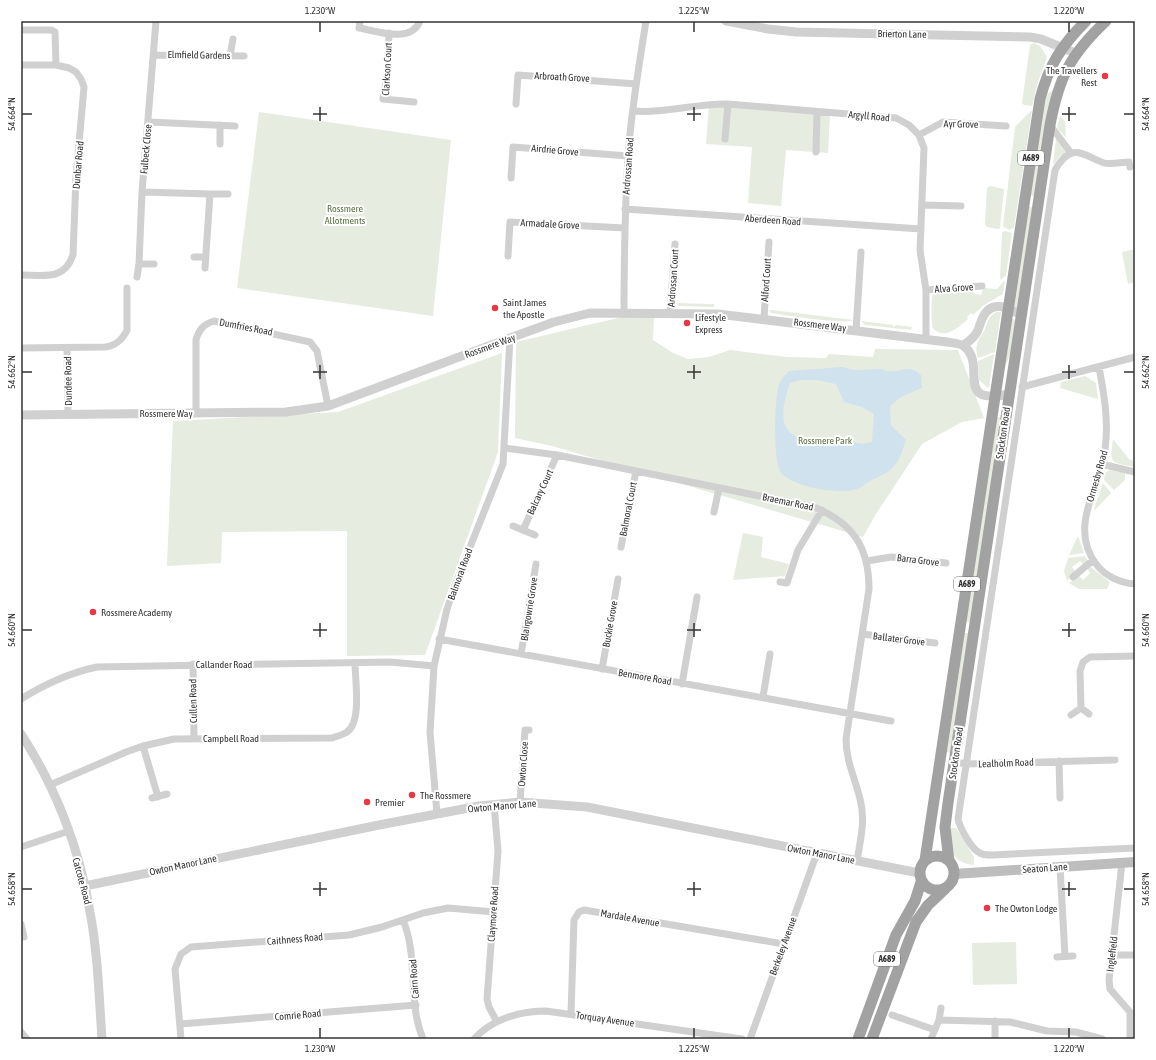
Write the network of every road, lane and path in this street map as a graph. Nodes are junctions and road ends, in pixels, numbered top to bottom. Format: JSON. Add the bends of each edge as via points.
{"nodes":[{"id":1,"x":156,"y":21,"type":"edge"},
{"id":2,"x":360,"y":21,"type":"edge"},
{"id":3,"x":420,"y":21,"type":"edge"},
{"id":4,"x":646,"y":21,"type":"edge"},
{"id":5,"x":726,"y":21,"type":"edge"},
{"id":6,"x":1086,"y":21,"type":"edge"},
{"id":7,"x":1106,"y":21,"type":"edge"},
{"id":8,"x":21,"y":30,"type":"edge"},
{"id":9,"x":389,"y":33,"type":"junction"},
{"id":10,"x":233,"y":39,"type":"dead end"},
{"id":11,"x":1062,"y":47,"type":"junction"},
{"id":12,"x":1075,"y":54,"type":"junction"},
{"id":13,"x":155,"y":55,"type":"junction"},
{"id":14,"x":230,"y":56,"type":"junction"},
{"id":15,"x":244,"y":56,"type":"dead end"},
{"id":16,"x":21,"y":65,"type":"edge"},
{"id":17,"x":56,"y":65,"type":"junction"},
{"id":18,"x":636,"y":84,"type":"junction"},
{"id":19,"x":414,"y":102,"type":"dead end"},
{"id":20,"x":516,"y":104,"type":"dead end"},
{"id":21,"x":728,"y":104,"type":"junction"},
{"id":22,"x":633,"y":111,"type":"junction"},
{"id":23,"x":817,"y":112,"type":"junction"},
{"id":24,"x":149,"y":122,"type":"junction"},
{"id":25,"x":220,"y":125,"type":"junction"},
{"id":26,"x":1050,"y":125,"type":"junction"},
{"id":27,"x":235,"y":126,"type":"dead end"},
{"id":28,"x":1006,"y":126,"type":"dead end"},
{"id":29,"x":920,"y":135,"type":"junction"},
{"id":30,"x":725,"y":139,"type":"dead end"},
{"id":31,"x":220,"y":144,"type":"dead end"},
{"id":32,"x":816,"y":152,"type":"dead end"},
{"id":33,"x":1071,"y":153,"type":"junction"},
{"id":34,"x":628,"y":156,"type":"junction"},
{"id":35,"x":1130,"y":167,"type":"dead end"},
{"id":36,"x":510,"y":178,"type":"dead end"},
{"id":37,"x":142,"y":192,"type":"junction"},
{"id":38,"x":210,"y":194,"type":"junction"},
{"id":39,"x":228,"y":194,"type":"dead end"},
{"id":40,"x":1024,"y":202,"type":"junction"},
{"id":41,"x":1038,"y":203,"type":"junction"},
{"id":42,"x":1049,"y":203,"type":"junction"},
{"id":43,"x":923,"y":205,"type":"junction"},
{"id":44,"x":962,"y":206,"type":"dead end"},
{"id":45,"x":625,"y":209,"type":"junction"},
{"id":46,"x":625,"y":228,"type":"junction"},
{"id":47,"x":921,"y":229,"type":"junction"},
{"id":48,"x":769,"y":242,"type":"dead end"},
{"id":49,"x":675,"y":244,"type":"dead end"},
{"id":50,"x":861,"y":252,"type":"dead end"},
{"id":51,"x":508,"y":256,"type":"dead end"},
{"id":52,"x":194,"y":257,"type":"dead end"},
{"id":53,"x":206,"y":258,"type":"junction"},
{"id":54,"x":139,"y":264,"type":"junction"},
{"id":55,"x":154,"y":264,"type":"dead end"},
{"id":56,"x":205,"y":268,"type":"dead end"},
{"id":57,"x":21,"y":274,"type":"edge"},
{"id":58,"x":137,"y":277,"type":"dead end"},
{"id":59,"x":982,"y":286,"type":"dead end"},
{"id":60,"x":127,"y":288,"type":"dead end"},
{"id":61,"x":926,"y":290,"type":"junction"},
{"id":62,"x":1008,"y":308,"type":"junction"},
{"id":63,"x":670,"y":312,"type":"junction"},
{"id":64,"x":624,"y":313,"type":"junction"},
{"id":65,"x":1021,"y":316,"type":"junction"},
{"id":66,"x":764,"y":318,"type":"junction"},
{"id":67,"x":856,"y":330,"type":"junction"},
{"id":68,"x":510,"y":338,"type":"junction"},
{"id":69,"x":926,"y":339,"type":"junction"},
{"id":70,"x":964,"y":346,"type":"junction"},
{"id":71,"x":21,"y":348,"type":"edge"},
{"id":72,"x":67,"y":348,"type":"junction"},
{"id":73,"x":1135,"y":357,"type":"edge"},
{"id":74,"x":1098,"y":367,"type":"junction"},
{"id":75,"x":1022,"y":387,"type":"junction"},
{"id":76,"x":1009,"y":394,"type":"junction"},
{"id":77,"x":995,"y":397,"type":"junction"},
{"id":78,"x":328,"y":406,"type":"junction"},
{"id":79,"x":196,"y":413,"type":"junction"},
{"id":80,"x":68,"y":414,"type":"junction"},
{"id":81,"x":21,"y":415,"type":"edge"},
{"id":82,"x":1004,"y":424,"type":"junction"},
{"id":83,"x":1016,"y":425,"type":"junction"},
{"id":84,"x":504,"y":448,"type":"junction"},
{"id":85,"x":557,"y":455,"type":"junction"},
{"id":86,"x":1101,"y":464,"type":"junction"},
{"id":87,"x":636,"y":471,"type":"junction"},
{"id":88,"x":1135,"y":472,"type":"edge"},
{"id":89,"x":719,"y":488,"type":"junction"},
{"id":90,"x":822,"y":510,"type":"junction"},
{"id":91,"x":714,"y":512,"type":"dead end"},
{"id":92,"x":513,"y":526,"type":"dead end"},
{"id":93,"x":523,"y":530,"type":"junction"},
{"id":94,"x":535,"y":535,"type":"dead end"},
{"id":95,"x":621,"y":547,"type":"dead end"},
{"id":96,"x":1093,"y":560,"type":"junction"},
{"id":97,"x":867,"y":561,"type":"junction"},
{"id":98,"x":946,"y":563,"type":"dead end"},
{"id":99,"x":536,"y":564,"type":"dead end"},
{"id":100,"x":1073,"y":578,"type":"dead end"},
{"id":101,"x":618,"y":579,"type":"dead end"},
{"id":102,"x":787,"y":583,"type":"dead end"},
{"id":103,"x":1135,"y":584,"type":"edge"},
{"id":104,"x":697,"y":597,"type":"dead end"},
{"id":105,"x":862,"y":634,"type":"junction"},
{"id":106,"x":439,"y":639,"type":"junction"},
{"id":107,"x":935,"y":643,"type":"dead end"},
{"id":108,"x":522,"y":654,"type":"junction"},
{"id":109,"x":770,"y":654,"type":"dead end"},
{"id":110,"x":1135,"y":656,"type":"edge"},
{"id":111,"x":355,"y":663,"type":"junction"},
{"id":112,"x":193,"y":664,"type":"junction"},
{"id":113,"x":434,"y":666,"type":"junction"},
{"id":114,"x":602,"y":669,"type":"junction"},
{"id":115,"x":682,"y":684,"type":"junction"},
{"id":116,"x":762,"y":698,"type":"junction"},
{"id":117,"x":21,"y":699,"type":"edge"},
{"id":118,"x":1081,"y":708,"type":"junction"},
{"id":119,"x":850,"y":714,"type":"junction"},
{"id":120,"x":1089,"y":714,"type":"dead end"},
{"id":121,"x":1071,"y":715,"type":"dead end"},
{"id":122,"x":891,"y":721,"type":"dead end"},
{"id":123,"x":530,"y":730,"type":"dead end"},
{"id":124,"x":21,"y":734,"type":"edge"},
{"id":125,"x":194,"y":738,"type":"junction"},
{"id":126,"x":143,"y":746,"type":"junction"},
{"id":127,"x":1115,"y":760,"type":"dead end"},
{"id":128,"x":1059,"y":761,"type":"junction"},
{"id":129,"x":954,"y":762,"type":"junction"},
{"id":130,"x":967,"y":764,"type":"junction"},
{"id":131,"x":50,"y":786,"type":"junction"},
{"id":132,"x":167,"y":794,"type":"dead end"},
{"id":133,"x":1060,"y":798,"type":"dead end"},
{"id":134,"x":520,"y":802,"type":"junction"},
{"id":135,"x":494,"y":804,"type":"junction"},
{"id":136,"x":437,"y":814,"type":"junction"},
{"id":137,"x":69,"y":832,"type":"junction"},
{"id":138,"x":21,"y":847,"type":"edge"},
{"id":139,"x":1135,"y":848,"type":"edge"},
{"id":140,"x":976,"y":851,"type":"joint"},
{"id":141,"x":817,"y":853,"type":"junction"},
{"id":142,"x":925,"y":860,"type":"junction"},
{"id":143,"x":857,"y":861,"type":"junction"},
{"id":144,"x":949,"y":861,"type":"junction"},
{"id":145,"x":1135,"y":862,"type":"edge"},
{"id":146,"x":1122,"y":863,"type":"junction"},
{"id":147,"x":1060,"y":867,"type":"junction"},
{"id":148,"x":954,"y":874,"type":"junction"},
{"id":149,"x":920,"y":878,"type":"junction"},
{"id":150,"x":85,"y":886,"type":"junction"},
{"id":151,"x":945,"y":889,"type":"junction"},
{"id":152,"x":494,"y":912,"type":"junction"},
{"id":153,"x":403,"y":920,"type":"junction"},
{"id":154,"x":21,"y":927,"type":"edge"},
{"id":155,"x":24,"y":937,"type":"dead end"},
{"id":156,"x":784,"y":944,"type":"junction"},
{"id":157,"x":1112,"y":955,"type":"junction"},
{"id":158,"x":1135,"y":955,"type":"edge"},
{"id":159,"x":1065,"y":956,"type":"junction"},
{"id":160,"x":1073,"y":956,"type":"dead end"},
{"id":161,"x":1057,"y":957,"type":"dead end"},
{"id":162,"x":416,"y":1005,"type":"junction"},
{"id":163,"x":941,"y":1008,"type":"dead end"},
{"id":164,"x":571,"y":1014,"type":"junction"},
{"id":165,"x":892,"y":1015,"type":"dead end"},
{"id":166,"x":939,"y":1020,"type":"junction"},
{"id":167,"x":995,"y":1021,"type":"junction"},
{"id":168,"x":497,"y":1022,"type":"junction"},
{"id":169,"x":180,"y":1024,"type":"junction"},
{"id":170,"x":935,"y":1030,"type":"junction"},
{"id":171,"x":21,"y":1032,"type":"edge"},
{"id":172,"x":1065,"y":1036,"type":"edge"},
{"id":173,"x":27,"y":1039,"type":"edge"},
{"id":174,"x":102,"y":1039,"type":"edge"},
{"id":175,"x":181,"y":1039,"type":"edge"},
{"id":176,"x":423,"y":1039,"type":"edge"},
{"id":177,"x":474,"y":1039,"type":"edge"},
{"id":178,"x":742,"y":1039,"type":"edge"},
{"id":179,"x":750,"y":1039,"type":"edge"},
{"id":180,"x":858,"y":1039,"type":"edge"},
{"id":181,"x":872,"y":1039,"type":"edge"},
{"id":182,"x":931,"y":1039,"type":"edge"},
{"id":183,"x":995,"y":1039,"type":"edge"},
{"id":184,"x":1102,"y":1039,"type":"edge"},
{"id":185,"x":1130,"y":1039,"type":"edge"}],
"edges":[{"from":1,"to":13,"type":"street","name":"Fulbeck Close"},
{"from":2,"to":9,"type":"street","name":"Clarkson Court","via":[[359,28]]},
{"from":3,"to":9,"type":"street","name":"Clarkson Court","via":[[410,33]]},
{"from":4,"to":18,"type":"street","name":"Ardrossan Road"},
{"from":5,"to":11,"type":"street","name":"Brierton Lane","via":[[796,32],[1042,38]]},
{"from":6,"to":11,"type":"highway","name":"Stockton Road","number":"A689"},
{"from":7,"to":12,"type":"highway","name":"Stockton Road","number":"A689"},
{"from":8,"to":17,"type":"street","via":[[55,32]]},
{"from":9,"to":19,"type":"street","name":"Clarkson Court","via":[[383,99]]},
{"from":10,"to":14,"type":"street"},
{"from":11,"to":12,"type":"street","name":"Brierton Lane"},
{"from":11,"to":40,"type":"highway","name":"Stockton Road","number":"A689","via":[[1047,75],[1040,99]]},
{"from":12,"to":26,"type":"highway","name":"Stockton Road","number":"A689","via":[[1058,88]]},
{"from":13,"to":14,"type":"street","name":"Elmfield Gardens"},
{"from":13,"to":24,"type":"street","name":"Fulbeck Close"},
{"from":14,"to":15,"type":"street","name":"Elmfield Gardens"},
{"from":16,"to":17,"type":"street","name":"Dunbar Road"},
{"from":17,"to":57,"type":"street","name":"Dunbar Road","via":[[76,72],[84,87],[76,177],[73,255],[70,264],[63,271],[51,275]]},
{"from":18,"to":20,"type":"street","name":"Arbroath Grove","via":[[518,75]]},
{"from":18,"to":22,"type":"street","name":"Ardrossan Road"},
{"from":21,"to":22,"type":"street","name":"Argyll Road","via":[[660,112]]},
{"from":21,"to":23,"type":"street","name":"Argyll Road"},
{"from":21,"to":30,"type":"street"},
{"from":22,"to":34,"type":"street","name":"Ardrossan Road"},
{"from":23,"to":29,"type":"street","name":"Argyll Road","via":[[896,118]]},
{"from":23,"to":32,"type":"street"},
{"from":24,"to":25,"type":"street"},
{"from":24,"to":37,"type":"street","name":"Fulbeck Close"},
{"from":25,"to":27,"type":"street"},
{"from":25,"to":31,"type":"street"},
{"from":26,"to":33,"type":"street"},
{"from":26,"to":41,"type":"highway","name":"Stockton Road","number":"A689"},
{"from":28,"to":29,"type":"street","name":"Ayr Grove","via":[[943,122]]},
{"from":29,"to":43,"type":"street","via":[[924,156]]},
{"from":33,"to":35,"type":"street","via":[[1086,154],[1106,163],[1129,162]]},
{"from":33,"to":42,"type":"street","name":"Stockton Road","via":[[1059,162],[1055,170]]},
{"from":34,"to":36,"type":"street","name":"Airdrie Grove","via":[[513,147]]},
{"from":34,"to":45,"type":"street","name":"Ardrossan Road"},
{"from":37,"to":38,"type":"street"},
{"from":37,"to":54,"type":"street","name":"Fulbeck Close"},
{"from":38,"to":39,"type":"street"},
{"from":38,"to":53,"type":"street"},
{"from":40,"to":41,"type":"street"},
{"from":40,"to":62,"type":"highway","name":"Stockton Road","number":"A689"},
{"from":41,"to":42,"type":"street"},
{"from":41,"to":65,"type":"highway","name":"Stockton Road","number":"A689"},
{"from":42,"to":75,"type":"street","name":"Stockton Road"},
{"from":43,"to":44,"type":"street"},
{"from":43,"to":47,"type":"street"},
{"from":45,"to":46,"type":"street","name":"Ardrossan Road"},
{"from":45,"to":47,"type":"street","name":"Aberdeen Road"},
{"from":46,"to":51,"type":"street","name":"Armadale Grove","via":[[510,222]]},
{"from":46,"to":64,"type":"street","name":"Ardrossan Road"},
{"from":47,"to":61,"type":"street","via":[[921,263]]},
{"from":48,"to":66,"type":"street","name":"Alford Court"},
{"from":49,"to":63,"type":"street","name":"Ardrossan Court"},
{"from":50,"to":67,"type":"street"},
{"from":52,"to":53,"type":"street"},
{"from":53,"to":56,"type":"street"},
{"from":54,"to":55,"type":"street"},
{"from":54,"to":58,"type":"street","name":"Fulbeck Close"},
{"from":59,"to":61,"type":"street","name":"Alva Grove"},
{"from":60,"to":72,"type":"street","name":"Dundee Road","via":[[127,330],[119,342],[110,347]]},
{"from":61,"to":69,"type":"street"},
{"from":62,"to":65,"type":"street"},
{"from":62,"to":70,"type":"street","via":[[994,306],[986,312],[978,331]]},
{"from":62,"to":77,"type":"highway","name":"Stockton Road","number":"A689"},
{"from":63,"to":64,"type":"street","name":"Rossmere Way"},
{"from":63,"to":66,"type":"street","name":"Rossmere Way"},
{"from":64,"to":68,"type":"street","name":"Rossmere Way","via":[[590,313],[554,322]]},
{"from":65,"to":76,"type":"highway","name":"Stockton Road","number":"A689"},
{"from":66,"to":67,"type":"street","name":"Rossmere Way"},
{"from":67,"to":69,"type":"street","name":"Rossmere Way"},
{"from":68,"to":78,"type":"street","name":"Rossmere Way"},
{"from":68,"to":84,"type":"street","name":"Balmoral Road"},
{"from":69,"to":70,"type":"street","name":"Rossmere Way"},
{"from":70,"to":77,"type":"street","via":[[971,357],[975,386],[986,397]]},
{"from":71,"to":72,"type":"street","name":"Dundee Road"},
{"from":72,"to":80,"type":"street","name":"Dundee Road"},
{"from":73,"to":74,"type":"street"},
{"from":74,"to":75,"type":"street"},
{"from":74,"to":86,"type":"street","name":"Ormesby Road","via":[[1106,421],[1105,451]]},
{"from":75,"to":83,"type":"street","name":"Stockton Road"},
{"from":76,"to":77,"type":"street"},
{"from":76,"to":82,"type":"highway","name":"Stockton Road","number":"A689"},
{"from":77,"to":142,"type":"highway","name":"Stockton Road","number":"A689"},
{"from":78,"to":79,"type":"street","name":"Rossmere Way","via":[[286,412]]},
{"from":78,"to":79,"type":"street","name":"Dumfries Road","via":[[318,351],[310,342],[214,321],[204,326],[196,340]]},
{"from":79,"to":80,"type":"street","name":"Rossmere Way"},
{"from":80,"to":81,"type":"street","name":"Rossmere Way"},
{"from":82,"to":83,"type":"street"},
{"from":82,"to":129,"type":"highway","name":"Stockton Road","number":"A689"},
{"from":83,"to":130,"type":"street","name":"Stockton Road"},
{"from":84,"to":85,"type":"street","name":"Braemar Road"},
{"from":84,"to":106,"type":"street","name":"Balmoral Road","via":[[503,464],[464,558]]},
{"from":85,"to":87,"type":"street","name":"Braemar Road"},
{"from":85,"to":93,"type":"street","name":"Balcary Court"},
{"from":86,"to":88,"type":"street"},
{"from":86,"to":96,"type":"street","name":"Ormesby Road","via":[[1086,514],[1085,536]]},
{"from":87,"to":89,"type":"street","name":"Braemar Road"},
{"from":87,"to":95,"type":"street","name":"Balmoral Court"},
{"from":89,"to":90,"type":"street","name":"Braemar Road"},
{"from":89,"to":91,"type":"street"},
{"from":90,"to":97,"type":"street","name":"Braemar Road","via":[[848,527],[860,544]]},
{"from":90,"to":102,"type":"street","via":[[798,550]]},
{"from":92,"to":93,"type":"street"},
{"from":93,"to":94,"type":"street"},
{"from":96,"to":100,"type":"street"},
{"from":96,"to":103,"type":"street","name":"Ormesby Road","via":[[1102,572]]},
{"from":97,"to":98,"type":"street","name":"Barra Grove","via":[[891,557]]},
{"from":97,"to":105,"type":"street","name":"Braemar Road","via":[[869,589]]},
{"from":99,"to":108,"type":"street","name":"Blairgowrie Grove"},
{"from":101,"to":114,"type":"street","name":"Buckie Grove"},
{"from":104,"to":115,"type":"street"},
{"from":105,"to":107,"type":"street","name":"Ballater Grove"},
{"from":105,"to":119,"type":"street","name":"Braemar Road"},
{"from":106,"to":108,"type":"street","name":"Benmore Road"},
{"from":106,"to":113,"type":"street","name":"Balmoral Road"},
{"from":108,"to":114,"type":"street","name":"Benmore Road"},
{"from":109,"to":116,"type":"street"},
{"from":110,"to":118,"type":"street","via":[[1090,657],[1083,662],[1080,671]]},
{"from":111,"to":112,"type":"street","name":"Callander Road"},
{"from":111,"to":113,"type":"street","name":"Callander Road","via":[[390,662]]},
{"from":111,"to":125,"type":"street","name":"Campbell Road","via":[[356,719],[347,732],[332,738]]},
{"from":112,"to":117,"type":"street","name":"Callander Road","via":[[96,667],[75,671]]},
{"from":112,"to":125,"type":"street","name":"Cullen Road"},
{"from":113,"to":136,"type":"street","name":"Balmoral Road","via":[[430,732]]},
{"from":114,"to":115,"type":"street","name":"Benmore Road"},
{"from":115,"to":116,"type":"street","name":"Benmore Road"},
{"from":116,"to":119,"type":"street","name":"Benmore Road"},
{"from":118,"to":120,"type":"street"},
{"from":118,"to":121,"type":"street"},
{"from":119,"to":122,"type":"street","name":"Benmore Road"},
{"from":119,"to":143,"type":"street","name":"Braemar Road","via":[[846,739],[847,758],[863,814]]},
{"from":123,"to":134,"type":"street","name":"Owton Close","via":[[525,730]]},
{"from":124,"to":131,"type":"street","name":"Catcote Road"},
{"from":125,"to":126,"type":"street","name":"Campbell Road","via":[[174,739]]},
{"from":126,"to":131,"type":"street","name":"Campbell Road"},
{"from":126,"to":132,"type":"street","via":[[155,797]]},
{"from":127,"to":128,"type":"street","name":"Lealholm Road"},
{"from":128,"to":130,"type":"street","name":"Lealholm Road"},
{"from":128,"to":133,"type":"street"},
{"from":129,"to":130,"type":"street","name":"Lealholm Road"},
{"from":129,"to":144,"type":"highway","name":"Stockton Road","number":"A689","via":[[945,828]]},
{"from":130,"to":140,"type":"street","name":"Stockton Road","via":[[958,819],[960,828]]},
{"from":131,"to":137,"type":"street","name":"Catcote Road"},
{"from":134,"to":135,"type":"street","name":"Owton Manor Lane"},
{"from":134,"to":141,"type":"street","name":"Owton Manor Lane","via":[[593,808]]},
{"from":135,"to":136,"type":"street","name":"Owton Manor Lane"},
{"from":135,"to":152,"type":"street","name":"Claymore Road","via":[[498,851]]},
{"from":136,"to":150,"type":"street","name":"Owton Manor Lane"},
{"from":137,"to":138,"type":"street"},
{"from":137,"to":150,"type":"street","name":"Catcote Road"},
{"from":139,"to":140,"type":"street","name":"Seaton Lane","via":[[992,855]]},
{"from":141,"to":143,"type":"street","name":"Owton Manor Lane"},
{"from":141,"to":156,"type":"street","name":"Berkeley Avenue"},
{"from":142,"to":144,"type":"highway","via":[[937,856]]},
{"from":142,"to":149,"type":"highway","via":[[921,866]]},
{"from":143,"to":149,"type":"street","name":"Owton Manor Lane"},
{"from":144,"to":148,"type":"highway"},
{"from":145,"to":146,"type":"main road","name":"Seaton Lane"},
{"from":146,"to":147,"type":"main road","name":"Seaton Lane"},
{"from":146,"to":157,"type":"street","name":"Inglefield"},
{"from":147,"to":148,"type":"main road","name":"Seaton Lane"},
{"from":147,"to":159,"type":"street"},
{"from":148,"to":151,"type":"highway","via":[[950,885]]},
{"from":149,"to":151,"type":"highway","via":[[926,888],[935,891]]},
{"from":149,"to":180,"type":"highway","number":"A689","via":[[915,901],[896,935]]},
{"from":150,"to":174,"type":"street","name":"Catcote Road","via":[[96,953]]},
{"from":151,"to":181,"type":"highway","number":"A689","via":[[916,922]]},
{"from":152,"to":153,"type":"street","name":"Caithness Road","via":[[448,908]]},
{"from":152,"to":168,"type":"street","name":"Claymore Road","via":[[487,999]]},
{"from":153,"to":162,"type":"street","name":"Cairn Road","via":[[412,954]]},
{"from":153,"to":169,"type":"street","name":"Caithness Road","via":[[349,935],[190,947],[181,954],[175,968]]},
{"from":154,"to":155,"type":"street"},
{"from":156,"to":164,"type":"street","name":"Mardale Avenue","via":[[584,910],[579,912],[574,920]]},
{"from":156,"to":179,"type":"street","name":"Berkeley Avenue"},
{"from":157,"to":158,"type":"street"},
{"from":157,"to":185,"type":"street","name":"Inglefield","via":[[1110,989],[1130,1012]]},
{"from":159,"to":160,"type":"street"},
{"from":159,"to":161,"type":"street"},
{"from":162,"to":169,"type":"street","name":"Comrie Road"},
{"from":162,"to":176,"type":"street","name":"Cairn Road","via":[[417,1023]]},
{"from":163,"to":166,"type":"street"},
{"from":164,"to":168,"type":"street","name":"Torquay Avenue","via":[[535,1011]]},
{"from":164,"to":178,"type":"street","name":"Torquay Avenue"},
{"from":165,"to":170,"type":"street"},
{"from":166,"to":167,"type":"street"},
{"from":166,"to":170,"type":"street"},
{"from":167,"to":172,"type":"street","via":[[1010,1022]]},
{"from":167,"to":183,"type":"street"},
{"from":168,"to":177,"type":"street","name":"Torquay Avenue","via":[[485,1028]]},
{"from":169,"to":175,"type":"street","name":"Caithness Road"},
{"from":170,"to":182,"type":"street"},
{"from":171,"to":173,"type":"street"},
{"from":172,"to":184,"type":"street","via":[[1076,1032]]}]}
